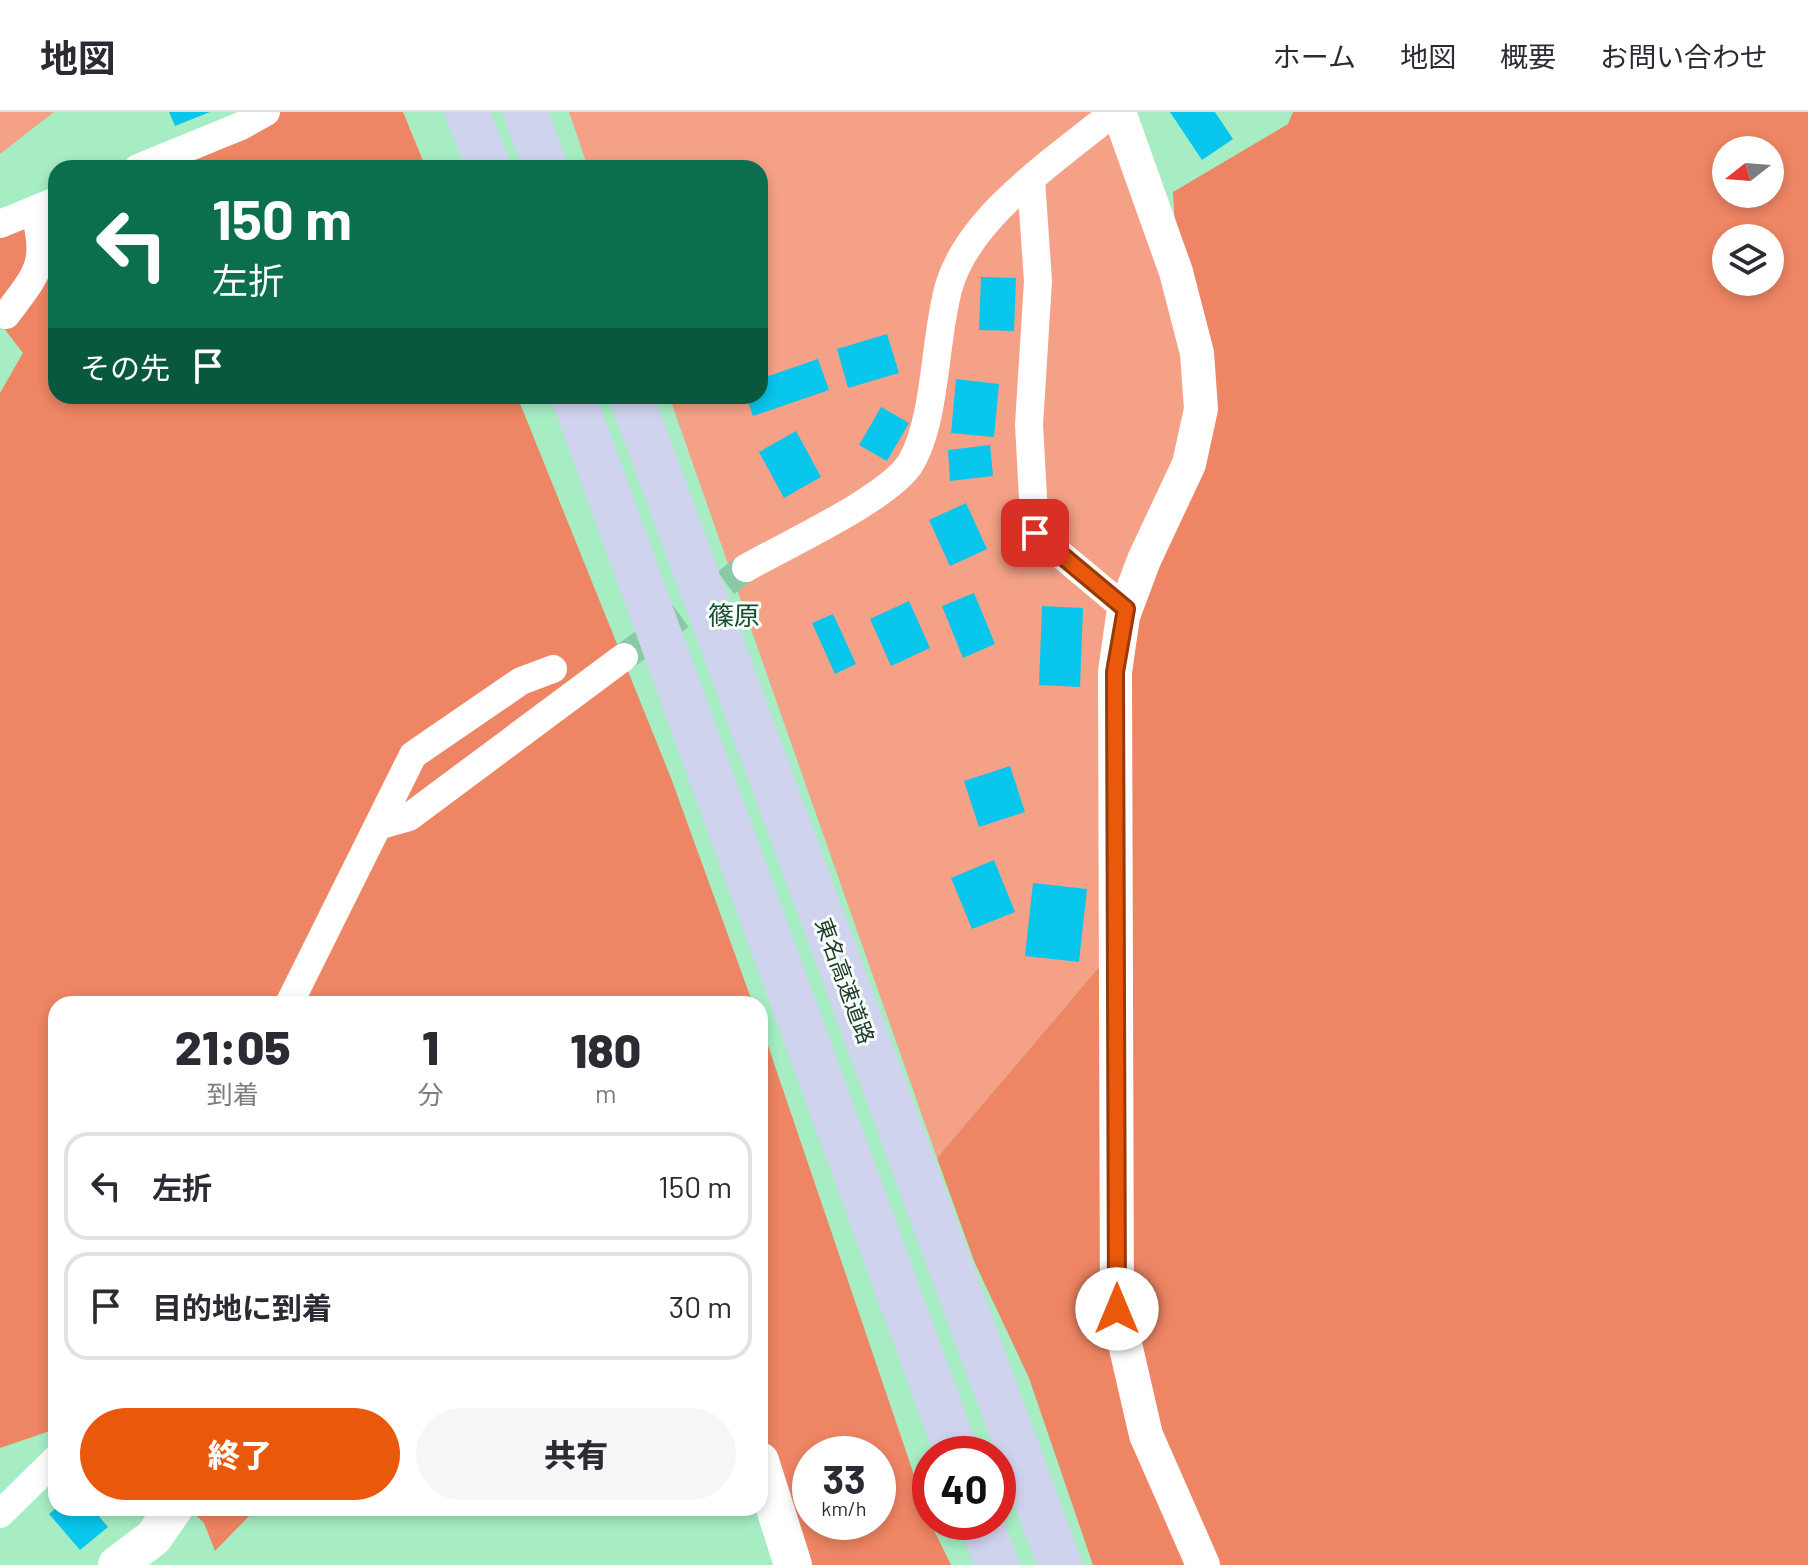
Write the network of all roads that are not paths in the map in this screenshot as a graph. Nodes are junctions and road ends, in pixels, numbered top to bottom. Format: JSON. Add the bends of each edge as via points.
{"nodes":[{"id":1,"x":266,"y":112,"type":"edge"},
{"id":2,"x":467,"y":112,"type":"edge"},
{"id":3,"x":525,"y":112,"type":"edge"},
{"id":4,"x":1116,"y":112,"type":"edge"},
{"id":5,"x":158,"y":160,"type":"edge"},
{"id":6,"x":486,"y":160,"type":"edge"},
{"id":7,"x":543,"y":160,"type":"edge"},
{"id":8,"x":1031,"y":180,"type":"junction"},
{"id":9,"x":45,"y":205,"type":"edge"},
{"id":10,"x":0,"y":224,"type":"edge"},
{"id":11,"x":6,"y":315,"type":"dead end"},
{"id":12,"x":576,"y":404,"type":"edge"},
{"id":13,"x":634,"y":404,"type":"edge"},
{"id":14,"x":746,"y":568,"type":"tunnel mouth"},
{"id":15,"x":1126,"y":609,"type":"junction"},
{"id":16,"x":624,"y":657,"type":"tunnel mouth"},
{"id":17,"x":553,"y":669,"type":"dead end"},
{"id":18,"x":381,"y":825,"type":"junction"},
{"id":19,"x":293,"y":996,"type":"edge"},
{"id":20,"x":950,"y":1436,"type":"edge"},
{"id":21,"x":48,"y":1467,"type":"edge"},
{"id":22,"x":768,"y":1486,"type":"edge"},
{"id":23,"x":0,"y":1514,"type":"edge"},
{"id":24,"x":168,"y":1516,"type":"edge"},
{"id":25,"x":988,"y":1540,"type":"edge"},
{"id":26,"x":117,"y":1565,"type":"edge"},
{"id":27,"x":793,"y":1565,"type":"edge"},
{"id":28,"x":997,"y":1565,"type":"edge"},
{"id":29,"x":1060,"y":1565,"type":"edge"},
{"id":30,"x":1203,"y":1565,"type":"edge"}],
"edges":[{"from":1,"to":5,"type":"street"},
{"from":2,"to":6,"type":"highway"},
{"from":3,"to":7,"type":"highway"},
{"from":4,"to":8,"type":"street"},
{"from":4,"to":15,"type":"street","via":[[1176,272],[1197,353],[1201,409],[1189,464]]},
{"from":8,"to":14,"type":"street","via":[[976,234],[949,284],[921,436],[909,465],[875,495]]},
{"from":8,"to":15,"type":"street","via":[[1038,281],[1029,425],[1035,533]]},
{"from":9,"to":10,"type":"street"},
{"from":9,"to":11,"type":"street","via":[[37,275]]},
{"from":12,"to":20,"type":"highway"},
{"from":13,"to":29,"type":"highway","name":"東名高速道路"},
{"from":15,"to":30,"type":"street","via":[[1115,672],[1117,1309],[1146,1435]]},
{"from":16,"to":18,"type":"street","via":[[409,817]]},
{"from":17,"to":18,"type":"street","via":[[521,681],[413,755]]},
{"from":18,"to":19,"type":"street"},
{"from":21,"to":23,"type":"street"},
{"from":22,"to":27,"type":"main road"},
{"from":24,"to":26,"type":"main road","via":[[153,1538]]},
{"from":25,"to":28,"type":"highway"}]}
